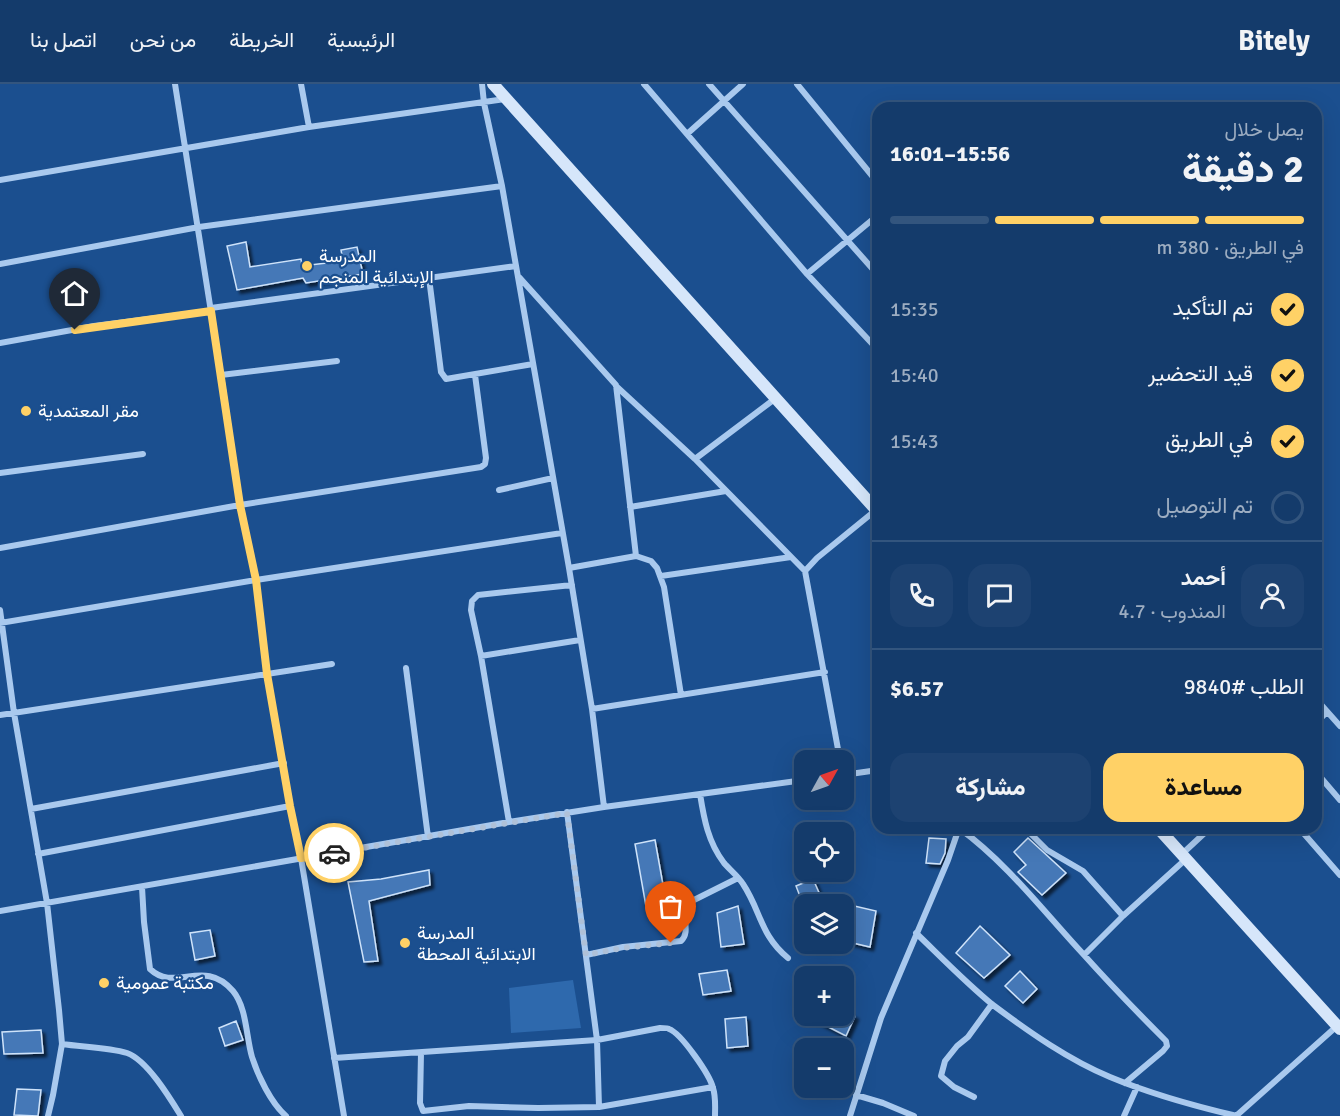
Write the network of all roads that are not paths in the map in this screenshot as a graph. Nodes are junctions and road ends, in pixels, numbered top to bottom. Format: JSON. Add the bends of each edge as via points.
{"nodes":[{"id":1,"x":175,"y":84,"type":"edge"},
{"id":2,"x":301,"y":84,"type":"edge"},
{"id":3,"x":482,"y":84,"type":"edge"},
{"id":4,"x":492,"y":84,"type":"edge"},
{"id":5,"x":644,"y":84,"type":"edge"},
{"id":6,"x":709,"y":84,"type":"edge"},
{"id":7,"x":743,"y":84,"type":"edge"},
{"id":8,"x":797,"y":84,"type":"edge"},
{"id":9,"x":506,"y":99,"type":"junction"},
{"id":10,"x":724,"y":101,"type":"junction"},
{"id":11,"x":484,"y":103,"type":"junction"},
{"id":12,"x":309,"y":127,"type":"junction"},
{"id":13,"x":687,"y":134,"type":"junction"},
{"id":14,"x":186,"y":149,"type":"junction"},
{"id":15,"x":872,"y":176,"type":"edge"},
{"id":16,"x":0,"y":180,"type":"edge"},
{"id":17,"x":502,"y":186,"type":"junction"},
{"id":18,"x":872,"y":220,"type":"edge"},
{"id":19,"x":198,"y":227,"type":"junction"},
{"id":20,"x":847,"y":239,"type":"junction"},
{"id":21,"x":0,"y":264,"type":"edge"},
{"id":22,"x":516,"y":266,"type":"junction"},
{"id":23,"x":872,"y":268,"type":"edge"},
{"id":24,"x":807,"y":274,"type":"junction"},
{"id":25,"x":518,"y":277,"type":"junction"},
{"id":26,"x":429,"y":278,"type":"junction"},
{"id":27,"x":211,"y":310,"type":"junction"},
{"id":28,"x":0,"y":343,"type":"edge"},
{"id":29,"x":872,"y":344,"type":"edge"},
{"id":30,"x":337,"y":361,"type":"dead end"},
{"id":31,"x":533,"y":364,"type":"junction"},
{"id":32,"x":221,"y":375,"type":"junction"},
{"id":33,"x":475,"y":375,"type":"junction"},
{"id":34,"x":616,"y":385,"type":"junction"},
{"id":35,"x":776,"y":398,"type":"junction"},
{"id":36,"x":143,"y":454,"type":"dead end"},
{"id":37,"x":695,"y":459,"type":"junction"},
{"id":38,"x":0,"y":473,"type":"edge"},
{"id":39,"x":553,"y":478,"type":"junction"},
{"id":40,"x":499,"y":490,"type":"dead end"},
{"id":41,"x":726,"y":491,"type":"junction"},
{"id":42,"x":872,"y":502,"type":"edge"},
{"id":43,"x":240,"y":505,"type":"junction"},
{"id":44,"x":630,"y":507,"type":"junction"},
{"id":45,"x":872,"y":508,"type":"edge"},
{"id":46,"x":562,"y":533,"type":"junction"},
{"id":47,"x":0,"y":548,"type":"edge"},
{"id":48,"x":636,"y":556,"type":"junction"},
{"id":49,"x":791,"y":557,"type":"junction"},
{"id":50,"x":569,"y":568,"type":"junction"},
{"id":51,"x":805,"y":571,"type":"junction"},
{"id":52,"x":661,"y":576,"type":"junction"},
{"id":53,"x":256,"y":580,"type":"junction"},
{"id":54,"x":572,"y":585,"type":"junction"},
{"id":55,"x":0,"y":610,"type":"edge"},
{"id":56,"x":1,"y":622,"type":"edge"},
{"id":57,"x":580,"y":640,"type":"junction"},
{"id":58,"x":481,"y":657,"type":"junction"},
{"id":59,"x":332,"y":664,"type":"dead end"},
{"id":60,"x":406,"y":668,"type":"dead end"},
{"id":61,"x":825,"y":672,"type":"junction"},
{"id":62,"x":267,"y":674,"type":"junction"},
{"id":63,"x":681,"y":695,"type":"junction"},
{"id":64,"x":1322,"y":706,"type":"edge"},
{"id":65,"x":592,"y":709,"type":"junction"},
{"id":66,"x":14,"y":712,"type":"junction"},
{"id":67,"x":1327,"y":712,"type":"junction"},
{"id":68,"x":0,"y":715,"type":"edge"},
{"id":69,"x":1322,"y":717,"type":"edge"},
{"id":70,"x":1340,"y":726,"type":"edge"},
{"id":71,"x":838,"y":750,"type":"edge"},
{"id":72,"x":284,"y":763,"type":"junction"},
{"id":73,"x":872,"y":771,"type":"edge"},
{"id":74,"x":854,"y":773,"type":"edge"},
{"id":75,"x":1322,"y":779,"type":"edge"},
{"id":76,"x":794,"y":781,"type":"edge"},
{"id":77,"x":700,"y":794,"type":"junction"},
{"id":78,"x":1340,"y":800,"type":"edge"},
{"id":79,"x":290,"y":806,"type":"junction"},
{"id":80,"x":604,"y":807,"type":"junction"},
{"id":81,"x":30,"y":809,"type":"junction"},
{"id":82,"x":567,"y":813,"type":"junction"},
{"id":83,"x":509,"y":822,"type":"junction"},
{"id":84,"x":957,"y":834,"type":"edge"},
{"id":85,"x":967,"y":834,"type":"edge"},
{"id":86,"x":1031,"y":834,"type":"edge"},
{"id":87,"x":1164,"y":834,"type":"edge"},
{"id":88,"x":1204,"y":834,"type":"edge"},
{"id":89,"x":1304,"y":834,"type":"edge"},
{"id":90,"x":428,"y":837,"type":"junction"},
{"id":91,"x":38,"y":854,"type":"junction"},
{"id":92,"x":1184,"y":856,"type":"junction"},
{"id":93,"x":301,"y":858,"type":"junction"},
{"id":94,"x":1340,"y":875,"type":"edge"},
{"id":95,"x":738,"y":878,"type":"junction"},
{"id":96,"x":142,"y":886,"type":"junction"},
{"id":97,"x":47,"y":903,"type":"junction"},
{"id":98,"x":0,"y":910,"type":"edge"},
{"id":99,"x":1123,"y":916,"type":"junction"},
{"id":100,"x":916,"y":933,"type":"junction"},
{"id":101,"x":586,"y":955,"type":"junction"},
{"id":102,"x":1084,"y":955,"type":"junction"},
{"id":103,"x":788,"y":958,"type":"dead end"},
{"id":104,"x":992,"y":1004,"type":"junction"},
{"id":105,"x":1339,"y":1026,"type":"edge"},
{"id":106,"x":597,"y":1040,"type":"junction"},
{"id":107,"x":62,"y":1044,"type":"junction"},
{"id":108,"x":421,"y":1053,"type":"junction"},
{"id":109,"x":334,"y":1058,"type":"junction"},
{"id":110,"x":1125,"y":1083,"type":"junction"},
{"id":111,"x":713,"y":1087,"type":"junction"},
{"id":112,"x":1137,"y":1087,"type":"junction"},
{"id":113,"x":856,"y":1095,"type":"junction"},
{"id":114,"x":974,"y":1097,"type":"dead end"},
{"id":115,"x":595,"y":1107,"type":"junction"},
{"id":116,"x":342,"y":1115,"type":"edge"},
{"id":117,"x":48,"y":1116,"type":"edge"},
{"id":118,"x":181,"y":1116,"type":"edge"},
{"id":119,"x":286,"y":1116,"type":"edge"},
{"id":120,"x":591,"y":1116,"type":"edge"},
{"id":121,"x":715,"y":1116,"type":"edge"},
{"id":122,"x":850,"y":1116,"type":"edge"},
{"id":123,"x":914,"y":1116,"type":"edge"},
{"id":124,"x":1124,"y":1116,"type":"edge"},
{"id":125,"x":1237,"y":1116,"type":"edge"}],
"edges":[{"from":1,"to":14,"type":"street"},
{"from":2,"to":12,"type":"street"},
{"from":3,"to":11,"type":"street"},
{"from":4,"to":9,"type":"main road"},
{"from":5,"to":13,"type":"street"},
{"from":6,"to":10,"type":"street"},
{"from":7,"to":10,"type":"street"},
{"from":8,"to":15,"type":"street"},
{"from":9,"to":11,"type":"street"},
{"from":9,"to":35,"type":"main road"},
{"from":10,"to":13,"type":"street"},
{"from":10,"to":20,"type":"street"},
{"from":11,"to":12,"type":"street"},
{"from":11,"to":17,"type":"street"},
{"from":12,"to":14,"type":"street"},
{"from":13,"to":24,"type":"street"},
{"from":14,"to":16,"type":"street"},
{"from":14,"to":19,"type":"street"},
{"from":17,"to":19,"type":"street"},
{"from":17,"to":22,"type":"street"},
{"from":18,"to":20,"type":"street"},
{"from":19,"to":21,"type":"street"},
{"from":19,"to":27,"type":"street"},
{"from":20,"to":23,"type":"street"},
{"from":20,"to":24,"type":"street"},
{"from":22,"to":25,"type":"street"},
{"from":22,"to":26,"type":"street"},
{"from":24,"to":29,"type":"street"},
{"from":25,"to":31,"type":"street"},
{"from":25,"to":34,"type":"street"},
{"from":26,"to":27,"type":"street"},
{"from":26,"to":33,"type":"street","via":[[442,376],[449,380]]},
{"from":27,"to":28,"type":"street"},
{"from":27,"to":32,"type":"street"},
{"from":30,"to":32,"type":"street"},
{"from":31,"to":33,"type":"street"},
{"from":31,"to":39,"type":"street"},
{"from":32,"to":43,"type":"street"},
{"from":33,"to":43,"type":"street","via":[[486,458],[481,467]]},
{"from":34,"to":37,"type":"street"},
{"from":34,"to":44,"type":"street"},
{"from":35,"to":37,"type":"street"},
{"from":35,"to":42,"type":"main road"},
{"from":36,"to":38,"type":"street"},
{"from":37,"to":41,"type":"street"},
{"from":39,"to":40,"type":"street"},
{"from":39,"to":46,"type":"street"},
{"from":41,"to":44,"type":"street"},
{"from":41,"to":49,"type":"street"},
{"from":43,"to":47,"type":"street"},
{"from":43,"to":53,"type":"street"},
{"from":44,"to":48,"type":"street"},
{"from":45,"to":51,"type":"street"},
{"from":46,"to":50,"type":"street"},
{"from":46,"to":53,"type":"street"},
{"from":48,"to":50,"type":"street"},
{"from":48,"to":52,"type":"street","via":[[651,561]]},
{"from":49,"to":51,"type":"street"},
{"from":49,"to":52,"type":"street"},
{"from":50,"to":54,"type":"street"},
{"from":51,"to":61,"type":"street"},
{"from":52,"to":63,"type":"street"},
{"from":53,"to":56,"type":"street"},
{"from":53,"to":62,"type":"street"},
{"from":54,"to":57,"type":"street"},
{"from":54,"to":58,"type":"street","via":[[478,595],[471,610]]},
{"from":55,"to":56,"type":"street"},
{"from":56,"to":66,"type":"street"},
{"from":57,"to":58,"type":"street"},
{"from":57,"to":65,"type":"street"},
{"from":58,"to":83,"type":"street"},
{"from":59,"to":62,"type":"street"},
{"from":60,"to":90,"type":"street"},
{"from":61,"to":63,"type":"street"},
{"from":61,"to":71,"type":"street"},
{"from":62,"to":66,"type":"street"},
{"from":62,"to":72,"type":"street"},
{"from":63,"to":65,"type":"street"},
{"from":64,"to":67,"type":"street"},
{"from":65,"to":80,"type":"street"},
{"from":66,"to":68,"type":"street"},
{"from":66,"to":81,"type":"street"},
{"from":67,"to":69,"type":"street"},
{"from":67,"to":70,"type":"street"},
{"from":72,"to":79,"type":"street"},
{"from":72,"to":81,"type":"street"},
{"from":73,"to":74,"type":"street"},
{"from":75,"to":78,"type":"street"},
{"from":76,"to":77,"type":"street"},
{"from":77,"to":80,"type":"street"},
{"from":77,"to":95,"type":"street","via":[[711,842]]},
{"from":79,"to":91,"type":"street"},
{"from":79,"to":93,"type":"street"},
{"from":80,"to":82,"type":"street"},
{"from":81,"to":91,"type":"street"},
{"from":82,"to":83,"type":"street"},
{"from":82,"to":101,"type":"street"},
{"from":83,"to":90,"type":"street"},
{"from":84,"to":100,"type":"street"},
{"from":85,"to":102,"type":"street","via":[[1021,883]]},
{"from":86,"to":99,"type":"street","via":[[1047,850],[1083,871]]},
{"from":87,"to":92,"type":"main road"},
{"from":88,"to":92,"type":"street"},
{"from":89,"to":94,"type":"street"},
{"from":90,"to":93,"type":"street"},
{"from":91,"to":97,"type":"street"},
{"from":92,"to":99,"type":"street"},
{"from":92,"to":105,"type":"main road"},
{"from":93,"to":96,"type":"street"},
{"from":93,"to":109,"type":"street"},
{"from":95,"to":101,"type":"street","via":[[688,903],[684,908],[686,933],[681,941]]},
{"from":95,"to":103,"type":"street","via":[[768,936]]},
{"from":96,"to":97,"type":"street"},
{"from":96,"to":119,"type":"street","via":[[150,969],[167,979],[202,974],[216,977],[236,994],[252,1057],[273,1101]]},
{"from":97,"to":98,"type":"street"},
{"from":97,"to":107,"type":"street"},
{"from":99,"to":102,"type":"street"},
{"from":100,"to":104,"type":"street"},
{"from":100,"to":113,"type":"street","via":[[881,1018]]},
{"from":101,"to":106,"type":"street"},
{"from":102,"to":110,"type":"street","via":[[1166,1041],[1163,1051]]},
{"from":104,"to":110,"type":"street","via":[[1063,1052]]},
{"from":104,"to":114,"type":"street","via":[[945,1061],[941,1076]]},
{"from":105,"to":125,"type":"street"},
{"from":106,"to":108,"type":"street"},
{"from":106,"to":111,"type":"street","via":[[668,1028],[683,1041]]},
{"from":106,"to":115,"type":"street"},
{"from":107,"to":117,"type":"street"},
{"from":107,"to":118,"type":"street","via":[[126,1053],[139,1060]]},
{"from":108,"to":109,"type":"street"},
{"from":108,"to":115,"type":"street","via":[[423,1111],[469,1106]]},
{"from":109,"to":116,"type":"street"},
{"from":110,"to":112,"type":"street"},
{"from":111,"to":115,"type":"street"},
{"from":111,"to":121,"type":"street"},
{"from":112,"to":124,"type":"street"},
{"from":112,"to":125,"type":"street"},
{"from":113,"to":122,"type":"street"},
{"from":113,"to":123,"type":"street"},
{"from":115,"to":120,"type":"street"}]}
